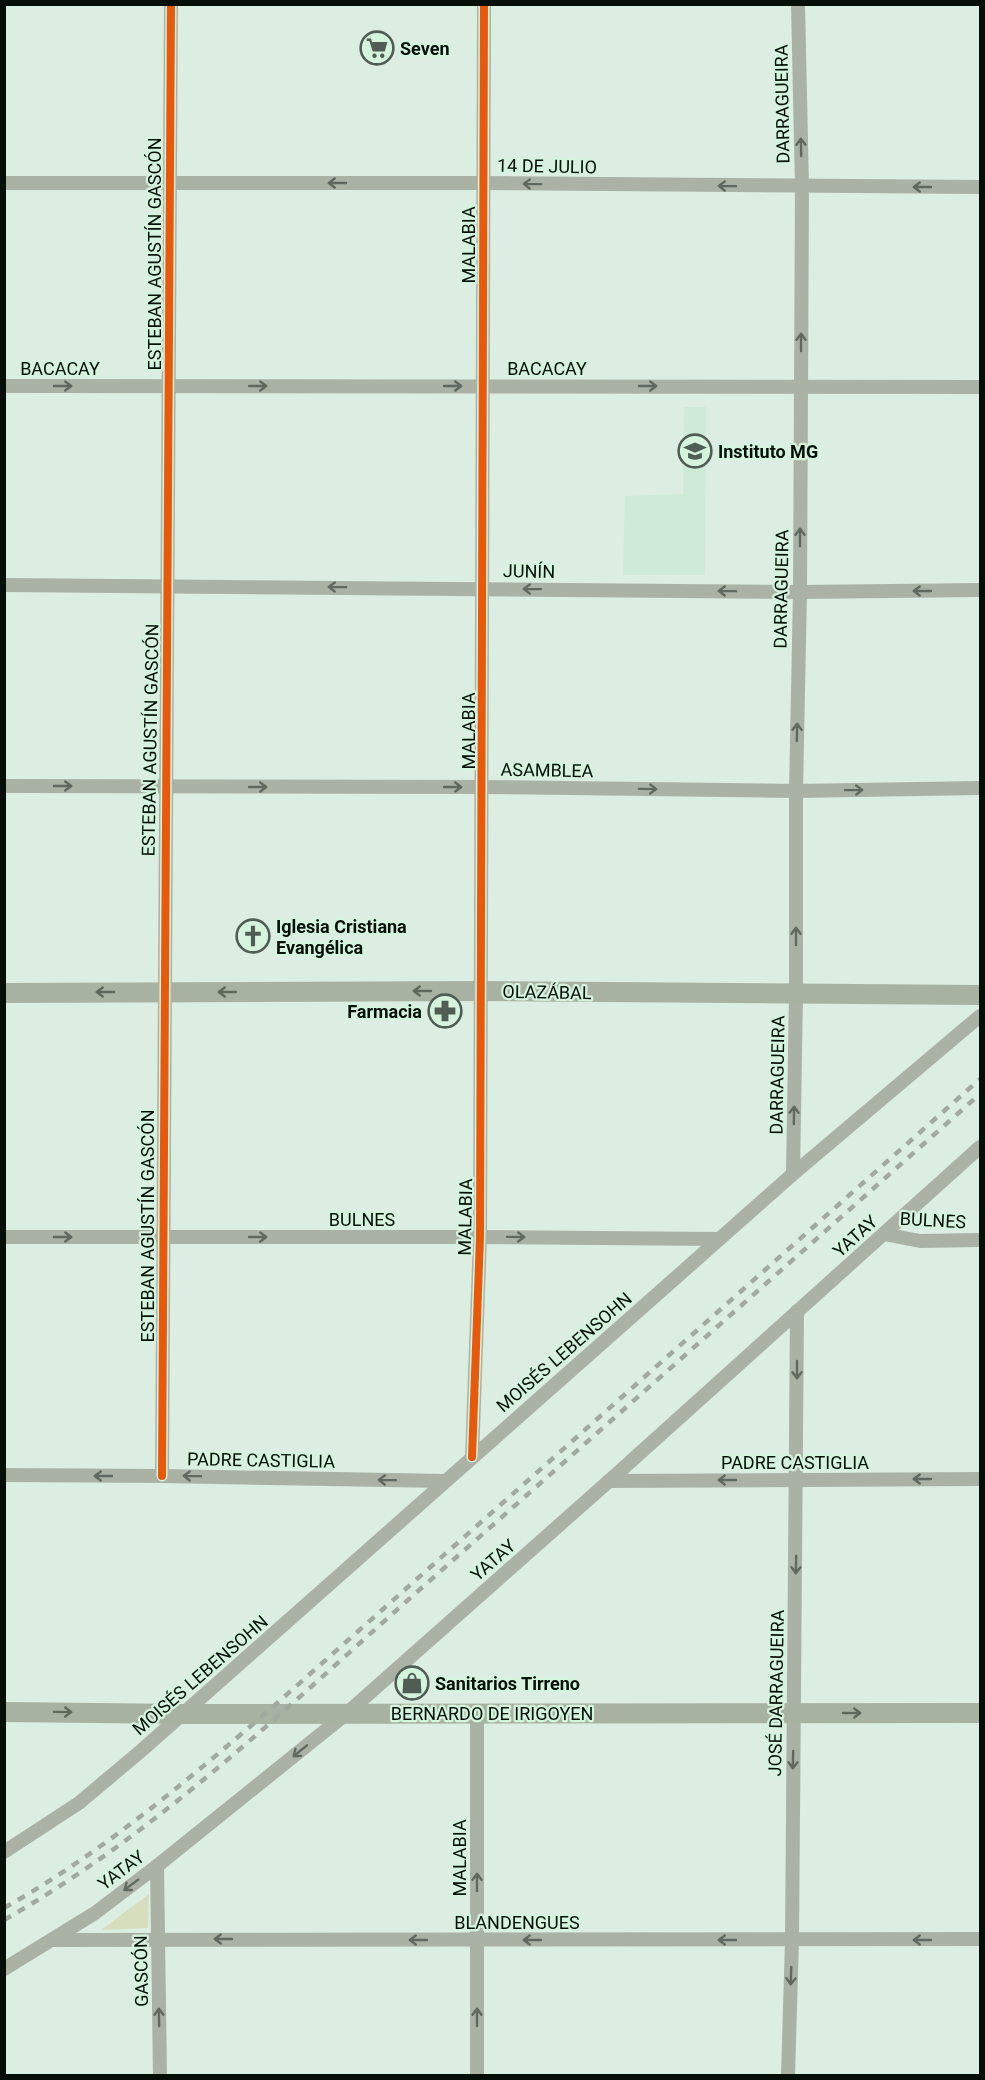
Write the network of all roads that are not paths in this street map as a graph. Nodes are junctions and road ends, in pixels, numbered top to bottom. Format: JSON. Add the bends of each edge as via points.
{"nodes":[{"id":1,"x":171,"y":4,"type":"edge"},
{"id":2,"x":484,"y":4,"type":"edge"},
{"id":3,"x":798,"y":4,"type":"edge"},
{"id":4,"x":4,"y":183,"type":"edge"},
{"id":5,"x":170,"y":183,"type":"junction"},
{"id":6,"x":484,"y":183,"type":"junction"},
{"id":7,"x":802,"y":187,"type":"junction"},
{"id":8,"x":981,"y":187,"type":"edge"},
{"id":9,"x":4,"y":386,"type":"edge"},
{"id":10,"x":169,"y":386,"type":"junction"},
{"id":11,"x":482,"y":386,"type":"junction"},
{"id":12,"x":800,"y":386,"type":"junction"},
{"id":13,"x":981,"y":387,"type":"edge"},
{"id":14,"x":4,"y":585,"type":"edge"},
{"id":15,"x":167,"y":585,"type":"junction"},
{"id":16,"x":483,"y":588,"type":"junction"},
{"id":17,"x":981,"y":590,"type":"edge"},
{"id":18,"x":800,"y":592,"type":"junction"},
{"id":19,"x":4,"y":786,"type":"edge"},
{"id":20,"x":165,"y":787,"type":"junction"},
{"id":21,"x":483,"y":787,"type":"junction"},
{"id":22,"x":981,"y":788,"type":"edge"},
{"id":23,"x":796,"y":791,"type":"junction"},
{"id":24,"x":481,"y":991,"type":"junction"},
{"id":25,"x":163,"y":992,"type":"junction"},
{"id":26,"x":4,"y":993,"type":"edge"},
{"id":27,"x":796,"y":994,"type":"junction"},
{"id":28,"x":981,"y":995,"type":"edge"},
{"id":29,"x":981,"y":1016,"type":"edge"},
{"id":30,"x":981,"y":1147,"type":"edge"},
{"id":31,"x":793,"y":1174,"type":"junction"},
{"id":32,"x":884,"y":1234,"type":"junction"},
{"id":33,"x":4,"y":1237,"type":"edge"},
{"id":34,"x":162,"y":1237,"type":"junction"},
{"id":35,"x":480,"y":1237,"type":"junction"},
{"id":36,"x":719,"y":1239,"type":"junction"},
{"id":37,"x":981,"y":1240,"type":"edge"},
{"id":38,"x":797,"y":1311,"type":"junction"},
{"id":39,"x":472,"y":1457,"type":"junction"},
{"id":40,"x":4,"y":1476,"type":"edge"},
{"id":41,"x":162,"y":1476,"type":"junction"},
{"id":42,"x":981,"y":1479,"type":"edge"},
{"id":43,"x":797,"y":1480,"type":"junction"},
{"id":44,"x":445,"y":1481,"type":"junction"},
{"id":45,"x":609,"y":1481,"type":"junction"},
{"id":46,"x":4,"y":1712,"type":"edge"},
{"id":47,"x":477,"y":1712,"type":"junction"},
{"id":48,"x":794,"y":1712,"type":"junction"},
{"id":49,"x":981,"y":1713,"type":"edge"},
{"id":50,"x":184,"y":1714,"type":"junction"},
{"id":51,"x":346,"y":1714,"type":"junction"},
{"id":52,"x":4,"y":1852,"type":"edge"},
{"id":53,"x":158,"y":1866,"type":"junction"},
{"id":54,"x":158,"y":1939,"type":"junction"},
{"id":55,"x":981,"y":1939,"type":"edge"},
{"id":56,"x":53,"y":1940,"type":"junction"},
{"id":57,"x":477,"y":1940,"type":"junction"},
{"id":58,"x":792,"y":1940,"type":"junction"},
{"id":59,"x":4,"y":1969,"type":"edge"},
{"id":60,"x":160,"y":2076,"type":"edge"},
{"id":61,"x":477,"y":2076,"type":"edge"},
{"id":62,"x":788,"y":2076,"type":"edge"}],
"edges":[{"from":1,"to":5,"type":"street","name":"ESTEBAN AGUSTÍN GASCÓN"},
{"from":2,"to":6,"type":"street","name":"MALABIA"},
{"from":7,"to":3,"type":"street","name":"DARRAGUEIRA","one_way":true},
{"from":4,"to":5,"type":"street","name":"14 DE JULIO"},
{"from":6,"to":5,"type":"street","name":"14 DE JULIO","one_way":true},
{"from":5,"to":10,"type":"street","name":"ESTEBAN AGUSTÍN GASCÓN"},
{"from":7,"to":6,"type":"street","name":"14 DE JULIO","one_way":true},
{"from":6,"to":11,"type":"street","name":"MALABIA"},
{"from":8,"to":7,"type":"street","name":"14 DE JULIO","one_way":true},
{"from":12,"to":7,"type":"street","name":"DARRAGUEIRA","one_way":true},
{"from":9,"to":10,"type":"street","name":"BACACAY","one_way":true},
{"from":10,"to":11,"type":"street","name":"BACACAY","one_way":true},
{"from":10,"to":15,"type":"street","name":"ESTEBAN AGUSTÍN GASCÓN"},
{"from":11,"to":12,"type":"street","name":"BACACAY","one_way":true},
{"from":11,"to":16,"type":"street","name":"MALABIA"},
{"from":12,"to":13,"type":"street","name":"BACACAY"},
{"from":18,"to":12,"type":"street","name":"DARRAGUEIRA","one_way":true},
{"from":14,"to":15,"type":"street","name":"JUNÍN"},
{"from":16,"to":15,"type":"street","name":"JUNÍN","one_way":true},
{"from":15,"to":20,"type":"street","name":"ESTEBAN AGUSTÍN GASCÓN"},
{"from":18,"to":16,"type":"street","name":"JUNÍN","one_way":true},
{"from":16,"to":21,"type":"street","name":"MALABIA"},
{"from":17,"to":18,"type":"street","name":"JUNÍN","one_way":true},
{"from":23,"to":18,"type":"street","name":"DARRAGUEIRA","one_way":true},
{"from":19,"to":20,"type":"street","name":"ASAMBLEA","one_way":true},
{"from":20,"to":21,"type":"street","name":"ASAMBLEA","one_way":true},
{"from":20,"to":25,"type":"street","name":"ESTEBAN AGUSTÍN GASCÓN"},
{"from":21,"to":23,"type":"street","name":"ASAMBLEA","one_way":true},
{"from":21,"to":24,"type":"street","name":"MALABIA"},
{"from":23,"to":22,"type":"street","name":"ASAMBLEA","one_way":true},
{"from":27,"to":23,"type":"street","name":"DARRAGUEIRA","one_way":true},
{"from":24,"to":25,"type":"street","name":"OLAZÁBAL","one_way":true},
{"from":24,"to":27,"type":"street","name":"OLAZÁBAL"},
{"from":24,"to":35,"type":"street","name":"MALABIA"},
{"from":25,"to":26,"type":"street","name":"OLAZÁBAL","one_way":true},
{"from":25,"to":34,"type":"street","name":"ESTEBAN AGUSTÍN GASCÓN"},
{"from":27,"to":28,"type":"street","name":"OLAZÁBAL"},
{"from":31,"to":27,"type":"street","name":"DARRAGUEIRA","one_way":true},
{"from":29,"to":31,"type":"street","name":"MOISÉS LEBENSOHN"},
{"from":30,"to":32,"type":"street","name":"YATAY"},
{"from":31,"to":36,"type":"street","name":"MOISÉS LEBENSOHN"},
{"from":32,"to":37,"type":"street","name":"BULNES","via":[[920,1240]]},
{"from":32,"to":38,"type":"street","name":"YATAY"},
{"from":33,"to":34,"type":"street","name":"BULNES","one_way":true},
{"from":34,"to":35,"type":"street","name":"BULNES","one_way":true},
{"from":34,"to":41,"type":"street","name":"ESTEBAN AGUSTÍN GASCÓN"},
{"from":35,"to":36,"type":"street","name":"BULNES","one_way":true},
{"from":35,"to":39,"type":"street","name":"MALABIA"},
{"from":36,"to":39,"type":"street","name":"MOISÉS LEBENSOHN"},
{"from":38,"to":43,"type":"street","name":"JOSÉ DARRAGUEIRA","one_way":true},
{"from":38,"to":45,"type":"street","name":"YATAY"},
{"from":39,"to":44,"type":"street","name":"MOISÉS LEBENSOHN"},
{"from":41,"to":40,"type":"street","name":"PADRE CASTIGLIA","one_way":true},
{"from":44,"to":41,"type":"street","name":"PADRE CASTIGLIA","one_way":true},
{"from":42,"to":43,"type":"street","name":"PADRE CASTIGLIA","one_way":true},
{"from":43,"to":45,"type":"street","name":"PADRE CASTIGLIA","one_way":true},
{"from":43,"to":48,"type":"street","name":"JOSÉ DARRAGUEIRA","one_way":true},
{"from":44,"to":50,"type":"street","name":"MOISÉS LEBENSOHN"},
{"from":45,"to":51,"type":"street","name":"YATAY"},
{"from":46,"to":50,"type":"street","name":"BERNARDO DE IRIGOYEN","one_way":true},
{"from":47,"to":48,"type":"street","name":"BERNARDO DE IRIGOYEN"},
{"from":47,"to":51,"type":"street","name":"BERNARDO DE IRIGOYEN"},
{"from":57,"to":47,"type":"street","name":"MALABIA","one_way":true},
{"from":48,"to":49,"type":"street","name":"BERNARDO DE IRIGOYEN","one_way":true},
{"from":48,"to":58,"type":"street","name":"JOSÉ DARRAGUEIRA","one_way":true},
{"from":50,"to":51,"type":"street","name":"BERNARDO DE IRIGOYEN"},
{"from":50,"to":52,"type":"street","name":"MOISÉS LEBENSOHN","via":[[79,1803]]},
{"from":51,"to":53,"type":"street","name":"YATAY","one_way":true},
{"from":53,"to":54,"type":"street","name":"GASCÓN"},
{"from":53,"to":56,"type":"street","name":"YATAY","one_way":true},
{"from":54,"to":56,"type":"street","name":"BLANDENGUES"},
{"from":57,"to":54,"type":"street","name":"BLANDENGUES","one_way":true},
{"from":60,"to":54,"type":"street","name":"GASCÓN","one_way":true},
{"from":55,"to":58,"type":"street","name":"BLANDENGUES","one_way":true},
{"from":56,"to":59,"type":"street","name":"YATAY"},
{"from":58,"to":57,"type":"street","name":"BLANDENGUES","one_way":true},
{"from":61,"to":57,"type":"street","name":"MALABIA","one_way":true},
{"from":58,"to":62,"type":"street","name":"JOSÉ DARRAGUEIRA","one_way":true}]}
